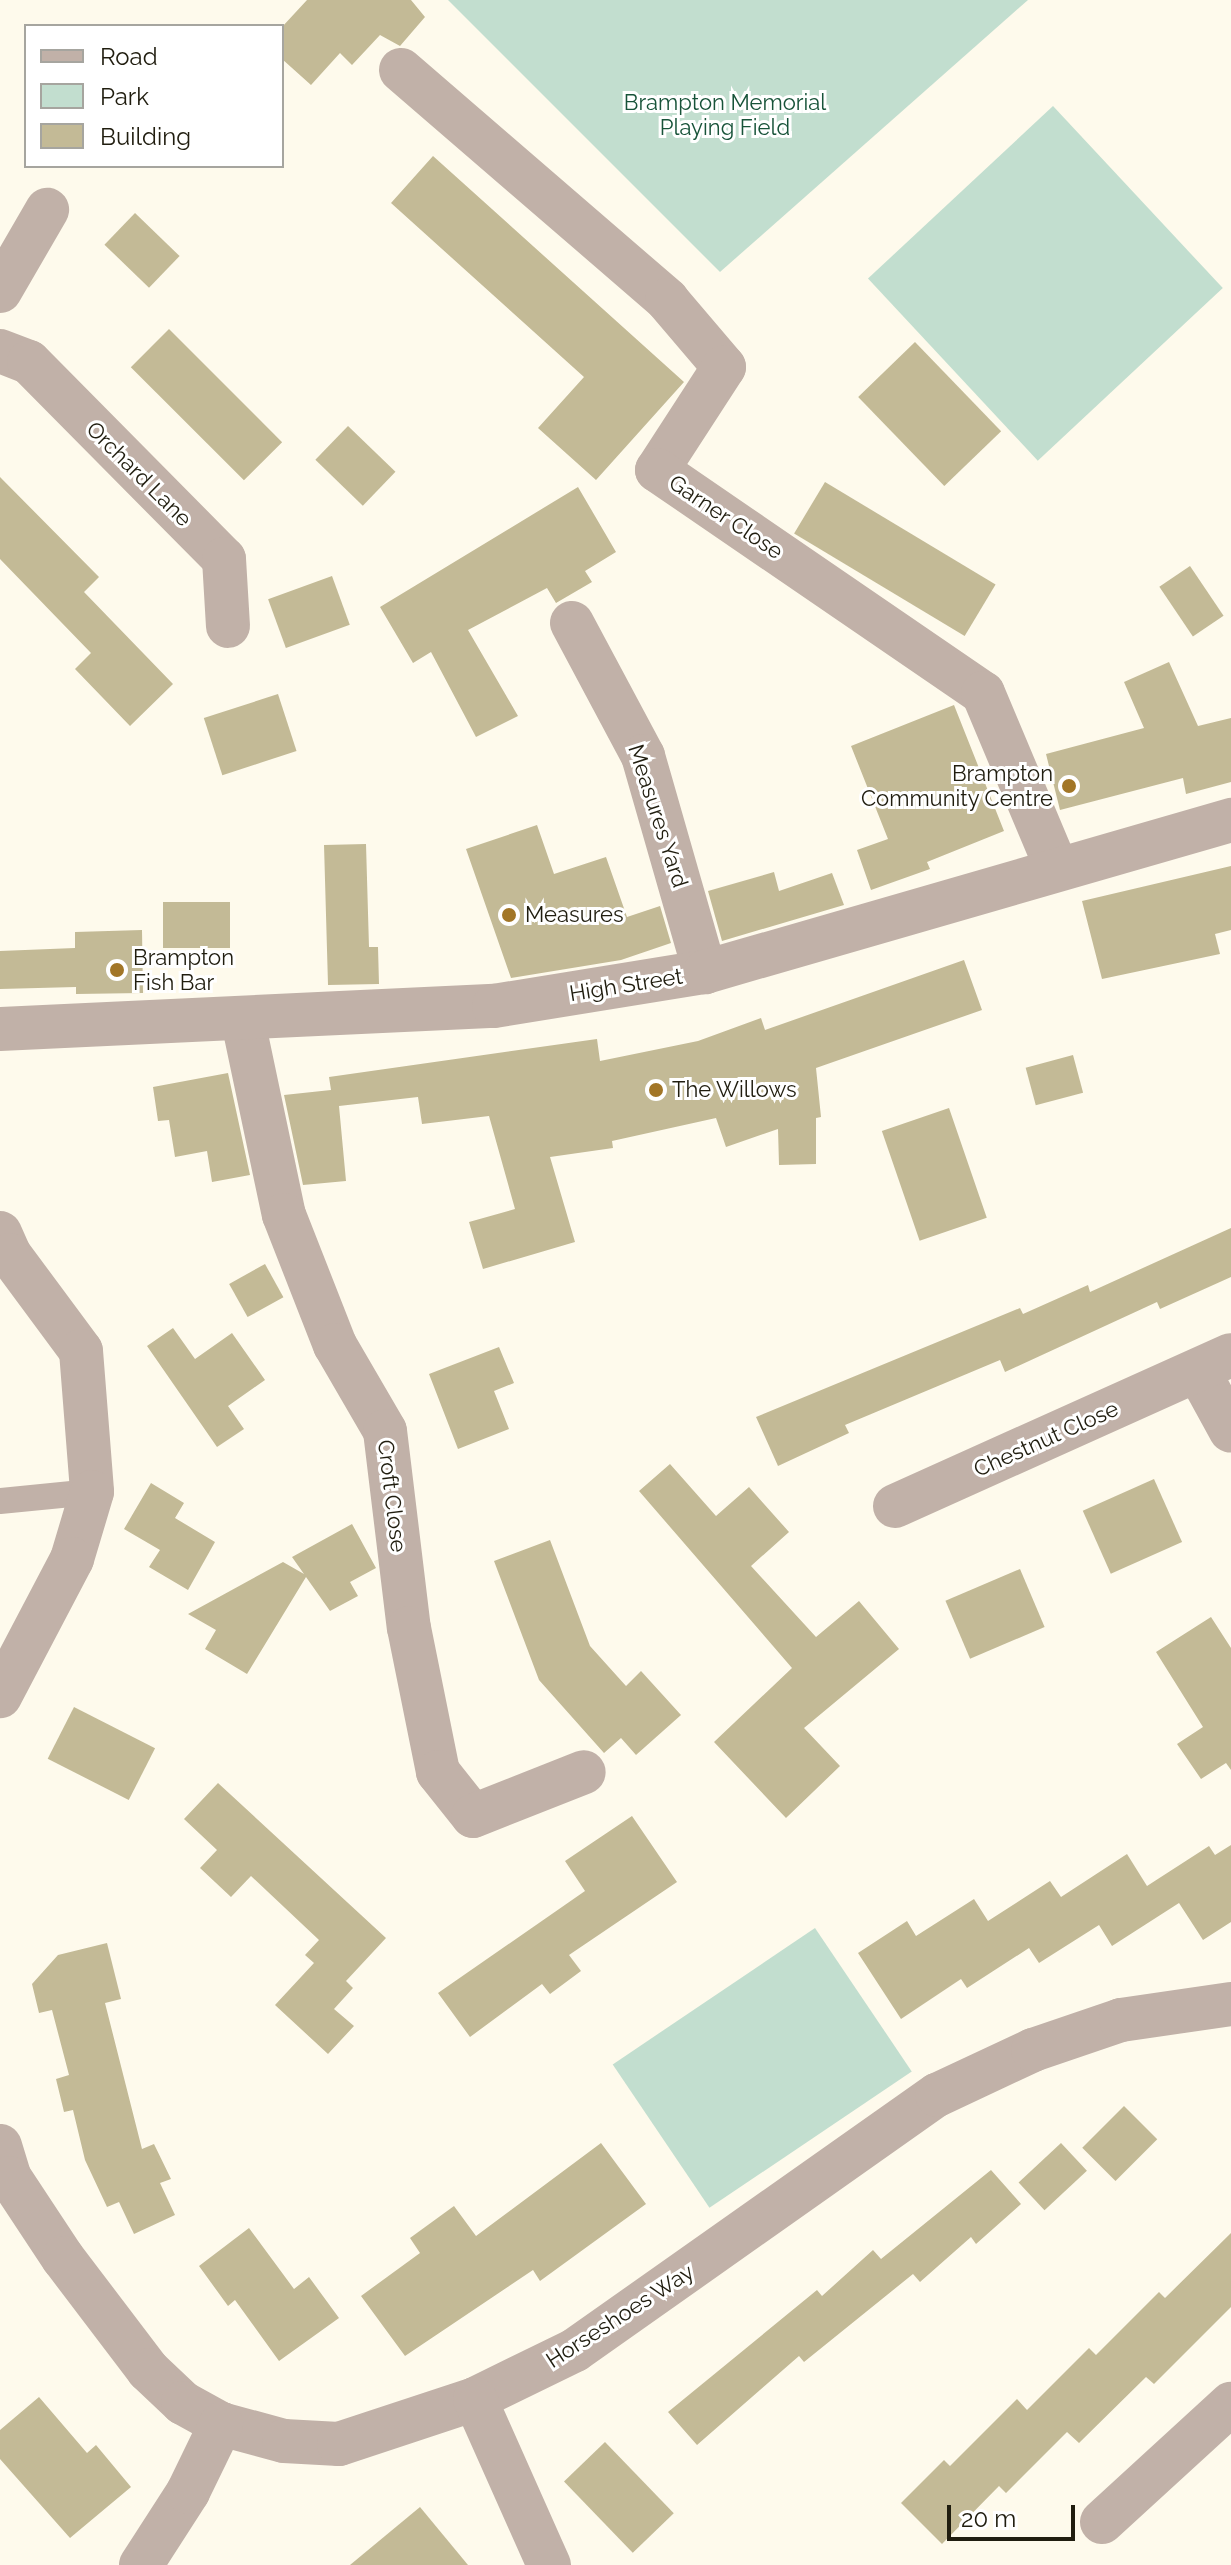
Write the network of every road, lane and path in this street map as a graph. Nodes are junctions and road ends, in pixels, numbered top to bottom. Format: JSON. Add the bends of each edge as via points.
{"nodes":[{"id":1,"x":401,"y":70,"type":"dead end"},
{"id":2,"x":47,"y":210,"type":"dead end"},
{"id":3,"x":0,"y":291,"type":"edge"},
{"id":4,"x":0,"y":351,"type":"edge"},
{"id":5,"x":572,"y":623,"type":"dead end"},
{"id":6,"x":228,"y":626,"type":"dead end"},
{"id":7,"x":1231,"y":820,"type":"edge"},
{"id":8,"x":1057,"y":869,"type":"junction"},
{"id":9,"x":705,"y":972,"type":"junction"},
{"id":10,"x":243,"y":1021,"type":"junction"},
{"id":11,"x":0,"y":1029,"type":"edge"},
{"id":12,"x":3,"y":1250,"type":"edge"},
{"id":13,"x":1214,"y":1363,"type":"edge"},
{"id":14,"x":1231,"y":1431,"type":"edge"},
{"id":15,"x":92,"y":1492,"type":"junction"},
{"id":16,"x":0,"y":1501,"type":"edge"},
{"id":17,"x":895,"y":1506,"type":"dead end"},
{"id":18,"x":0,"y":1696,"type":"edge"},
{"id":19,"x":584,"y":1772,"type":"dead end"},
{"id":20,"x":1231,"y":2004,"type":"edge"},
{"id":21,"x":3,"y":2169,"type":"edge"},
{"id":22,"x":475,"y":2399,"type":"junction"},
{"id":23,"x":1231,"y":2404,"type":"edge"},
{"id":24,"x":221,"y":2424,"type":"junction"},
{"id":25,"x":1101,"y":2521,"type":"dead end"},
{"id":26,"x":141,"y":2565,"type":"edge"},
{"id":27,"x":549,"y":2565,"type":"edge"}],
"edges":[{"from":1,"to":8,"type":"street","name":"Garner Close","via":[[667,300],[724,367],[657,470],[983,693]]},
{"from":2,"to":3,"type":"street"},
{"from":4,"to":6,"type":"street","name":"Orchard Lane","via":[[29,362],[224,559]]},
{"from":5,"to":9,"type":"street","name":"Measures Yard","via":[[643,756]]},
{"from":7,"to":8,"type":"street","name":"High Street"},
{"from":8,"to":9,"type":"street","name":"High Street"},
{"from":9,"to":10,"type":"street","name":"High Street","via":[[494,1006]]},
{"from":10,"to":11,"type":"street","name":"High Street"},
{"from":10,"to":19,"type":"street","name":"Croft Close","via":[[284,1215],[335,1345],[385,1431],[409,1628],[438,1772],[473,1816]]},
{"from":12,"to":15,"type":"street","via":[[81,1351]]},
{"from":13,"to":14,"type":"street","name":"Chestnut Close"},
{"from":13,"to":17,"type":"street","name":"Chestnut Close"},
{"from":15,"to":16,"type":"lane"},
{"from":15,"to":18,"type":"street","via":[[72,1559]]},
{"from":20,"to":22,"type":"street","name":"Horseshoes Way","via":[[1121,2020],[1033,2050],[937,2095],[575,2350]]},
{"from":21,"to":24,"type":"street","name":"Horseshoes Way","via":[[148,2370],[183,2403]]},
{"from":22,"to":24,"type":"street","name":"Horseshoes Way","via":[[339,2444],[284,2441]]},
{"from":22,"to":27,"type":"street"},
{"from":23,"to":25,"type":"street"},
{"from":24,"to":26,"type":"street","via":[[188,2492]]}]}
